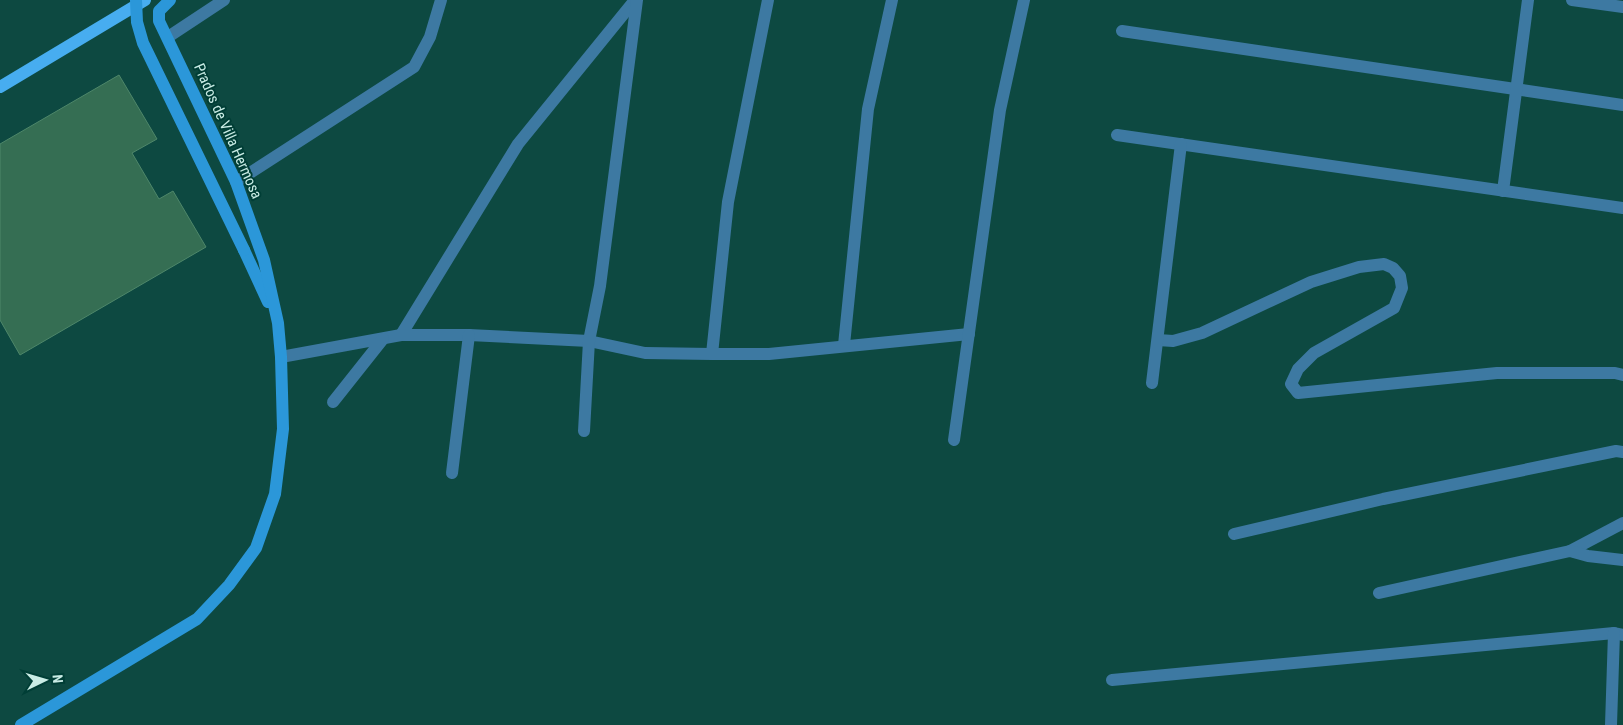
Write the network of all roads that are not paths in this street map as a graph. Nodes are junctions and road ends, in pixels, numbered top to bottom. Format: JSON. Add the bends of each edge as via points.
{"nodes":[{"id":1,"x":136,"y":0,"type":"edge"},
{"id":2,"x":144,"y":0,"type":"edge"},
{"id":3,"x":170,"y":0,"type":"edge"},
{"id":4,"x":224,"y":0,"type":"edge"},
{"id":5,"x":441,"y":0,"type":"edge"},
{"id":6,"x":636,"y":0,"type":"edge"},
{"id":7,"x":768,"y":0,"type":"edge"},
{"id":8,"x":892,"y":0,"type":"edge"},
{"id":9,"x":1024,"y":0,"type":"edge"},
{"id":10,"x":1528,"y":0,"type":"edge"},
{"id":11,"x":1572,"y":0,"type":"edge"},
{"id":12,"x":1623,"y":7,"type":"edge"},
{"id":13,"x":1122,"y":32,"type":"dead end"},
{"id":14,"x":168,"y":37,"type":"junction"},
{"id":15,"x":0,"y":87,"type":"edge"},
{"id":16,"x":1516,"y":89,"type":"junction"},
{"id":17,"x":1623,"y":105,"type":"edge"},
{"id":18,"x":1117,"y":135,"type":"dead end"},
{"id":19,"x":1181,"y":144,"type":"junction"},
{"id":20,"x":236,"y":182,"type":"junction"},
{"id":21,"x":1503,"y":191,"type":"junction"},
{"id":22,"x":1623,"y":208,"type":"edge"},
{"id":23,"x":278,"y":323,"type":"junction"},
{"id":24,"x":969,"y":334,"type":"junction"},
{"id":25,"x":401,"y":335,"type":"junction"},
{"id":26,"x":469,"y":335,"type":"junction"},
{"id":27,"x":383,"y":339,"type":"junction"},
{"id":28,"x":1158,"y":340,"type":"junction"},
{"id":29,"x":589,"y":342,"type":"junction"},
{"id":30,"x":844,"y":345,"type":"junction"},
{"id":31,"x":712,"y":354,"type":"junction"},
{"id":32,"x":281,"y":357,"type":"junction"},
{"id":33,"x":1623,"y":375,"type":"edge"},
{"id":34,"x":1152,"y":383,"type":"dead end"},
{"id":35,"x":333,"y":402,"type":"dead end"},
{"id":36,"x":584,"y":431,"type":"dead end"},
{"id":37,"x":954,"y":440,"type":"dead end"},
{"id":38,"x":1623,"y":452,"type":"edge"},
{"id":39,"x":452,"y":473,"type":"dead end"},
{"id":40,"x":1623,"y":523,"type":"edge"},
{"id":41,"x":1234,"y":534,"type":"dead end"},
{"id":42,"x":1570,"y":551,"type":"junction"},
{"id":43,"x":1623,"y":560,"type":"edge"},
{"id":44,"x":1379,"y":593,"type":"dead end"},
{"id":45,"x":1619,"y":634,"type":"edge"},
{"id":46,"x":1112,"y":680,"type":"dead end"},
{"id":47,"x":21,"y":725,"type":"edge"},
{"id":48,"x":1611,"y":725,"type":"edge"}],
"edges":[{"from":1,"to":23,"type":"main road","bridge":true,"via":[[137,22],[143,42]]},
{"from":2,"to":15,"type":"main road"},
{"from":3,"to":14,"type":"main road","name":"Prados de Villa Hermosa","via":[[158,11],[159,21]]},
{"from":4,"to":14,"type":"street"},
{"from":5,"to":20,"type":"street","via":[[430,37],[414,67]]},
{"from":6,"to":25,"type":"street","via":[[518,144]]},
{"from":6,"to":29,"type":"street","via":[[600,286]]},
{"from":7,"to":31,"type":"street","via":[[728,202]]},
{"from":8,"to":30,"type":"street","via":[[868,109]]},
{"from":9,"to":24,"type":"street","via":[[1000,110]]},
{"from":10,"to":16,"type":"street"},
{"from":11,"to":12,"type":"street"},
{"from":13,"to":16,"type":"street"},
{"from":14,"to":20,"type":"main road","name":"Prados de Villa Hermosa"},
{"from":16,"to":17,"type":"street"},
{"from":16,"to":21,"type":"street"},
{"from":18,"to":19,"type":"street"},
{"from":19,"to":21,"type":"street"},
{"from":19,"to":28,"type":"street"},
{"from":20,"to":23,"type":"main road","name":"Prados de Villa Hermosa","via":[[264,260]]},
{"from":21,"to":22,"type":"street"},
{"from":23,"to":32,"type":"main road","name":"Prados de Villa Hermosa"},
{"from":24,"to":30,"type":"street"},
{"from":24,"to":37,"type":"street"},
{"from":25,"to":26,"type":"street"},
{"from":25,"to":27,"type":"street"},
{"from":26,"to":29,"type":"street"},
{"from":26,"to":39,"type":"street"},
{"from":27,"to":32,"type":"street"},
{"from":27,"to":35,"type":"street"},
{"from":28,"to":33,"type":"street","via":[[1172,341],[1202,333],[1311,282],[1359,267],[1384,264],[1400,276],[1402,288],[1394,308],[1314,353],[1293,376],[1291,384],[1298,393],[1497,373]]},
{"from":28,"to":34,"type":"street"},
{"from":29,"to":31,"type":"street","via":[[645,353]]},
{"from":29,"to":36,"type":"street"},
{"from":30,"to":31,"type":"street","via":[[769,354]]},
{"from":32,"to":47,"type":"main road","name":"Prados de Villa Hermosa","via":[[283,429],[280,462],[275,494],[256,548],[229,585],[197,619]]},
{"from":38,"to":41,"type":"street","via":[[1383,499]]},
{"from":40,"to":42,"type":"street"},
{"from":42,"to":43,"type":"street"},
{"from":42,"to":44,"type":"street"},
{"from":45,"to":46,"type":"street"},
{"from":45,"to":48,"type":"street"}]}
